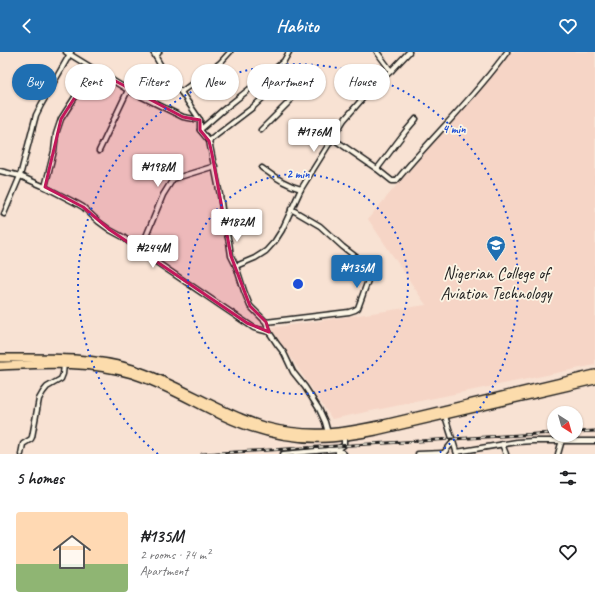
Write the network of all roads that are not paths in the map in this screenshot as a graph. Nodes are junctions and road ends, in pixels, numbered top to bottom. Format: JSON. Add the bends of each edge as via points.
{"nodes":[{"id":1,"x":153,"y":52,"type":"edge"},
{"id":2,"x":160,"y":52,"type":"edge"},
{"id":3,"x":230,"y":52,"type":"edge"},
{"id":4,"x":289,"y":52,"type":"edge"},
{"id":5,"x":377,"y":52,"type":"edge"},
{"id":6,"x":408,"y":52,"type":"edge"},
{"id":7,"x":507,"y":52,"type":"edge"},
{"id":8,"x":69,"y":53,"type":"edge"},
{"id":9,"x":156,"y":57,"type":"junction"},
{"id":10,"x":86,"y":64,"type":"edge"},
{"id":11,"x":160,"y":64,"type":"edge"},
{"id":12,"x":391,"y":71,"type":"junction"},
{"id":13,"x":183,"y":90,"type":"edge"},
{"id":14,"x":183,"y":95,"type":"edge"},
{"id":15,"x":124,"y":98,"type":"edge"},
{"id":16,"x":73,"y":100,"type":"edge"},
{"id":17,"x":148,"y":100,"type":"edge"},
{"id":18,"x":416,"y":119,"type":"dead end"},
{"id":19,"x":200,"y":120,"type":"junction"},
{"id":20,"x":200,"y":130,"type":"junction"},
{"id":21,"x":261,"y":130,"type":"dead end"},
{"id":22,"x":332,"y":138,"type":"junction"},
{"id":23,"x":209,"y":141,"type":"junction"},
{"id":24,"x":99,"y":151,"type":"dead end"},
{"id":25,"x":215,"y":166,"type":"junction"},
{"id":26,"x":262,"y":168,"type":"dead end"},
{"id":27,"x":378,"y":169,"type":"junction"},
{"id":28,"x":0,"y":171,"type":"edge"},
{"id":29,"x":20,"y":176,"type":"junction"},
{"id":30,"x":45,"y":187,"type":"junction"},
{"id":31,"x":300,"y":189,"type":"junction"},
{"id":32,"x":292,"y":209,"type":"junction"},
{"id":33,"x":4,"y":214,"type":"dead end"},
{"id":34,"x":140,"y":251,"type":"junction"},
{"id":35,"x":236,"y":266,"type":"junction"},
{"id":36,"x":266,"y":322,"type":"junction"},
{"id":37,"x":269,"y":332,"type":"junction"},
{"id":38,"x":0,"y":358,"type":"edge"},
{"id":39,"x":64,"y":364,"type":"junction"},
{"id":40,"x":0,"y":366,"type":"edge"},
{"id":41,"x":595,"y":374,"type":"edge"},
{"id":42,"x":595,"y":380,"type":"edge"},
{"id":43,"x":445,"y":416,"type":"junction"},
{"id":44,"x":328,"y":433,"type":"junction"},
{"id":45,"x":344,"y":436,"type":"junction"},
{"id":46,"x":547,"y":441,"type":"edge"},
{"id":47,"x":583,"y":441,"type":"edge"},
{"id":48,"x":595,"y":441,"type":"edge"},
{"id":49,"x":454,"y":442,"type":"junction"},
{"id":50,"x":561,"y":442,"type":"edge"},
{"id":51,"x":502,"y":444,"type":"junction"},
{"id":52,"x":338,"y":452,"type":"edge"},
{"id":53,"x":457,"y":453,"type":"edge"},
{"id":54,"x":21,"y":454,"type":"edge"},
{"id":55,"x":283,"y":454,"type":"edge"},
{"id":56,"x":344,"y":454,"type":"edge"},
{"id":57,"x":418,"y":454,"type":"edge"},
{"id":58,"x":444,"y":454,"type":"edge"},
{"id":59,"x":506,"y":454,"type":"edge"},
{"id":60,"x":558,"y":454,"type":"edge"}],
"edges":[{"from":1,"to":9,"type":"street"},
{"from":2,"to":9,"type":"street"},
{"from":3,"to":13,"type":"street"},
{"from":4,"to":20,"type":"street","via":[[284,61]]},
{"from":5,"to":12,"type":"street"},
{"from":6,"to":12,"type":"street"},
{"from":7,"to":27,"type":"street","via":[[396,181],[392,181]]},
{"from":8,"to":10,"type":"street"},
{"from":8,"to":29,"type":"street","via":[[36,116]]},
{"from":9,"to":11,"type":"street"},
{"from":12,"to":22,"type":"street","via":[[370,90]]},
{"from":14,"to":19,"type":"street"},
{"from":15,"to":24,"type":"street"},
{"from":16,"to":30,"type":"street","via":[[61,119],[56,134]]},
{"from":17,"to":19,"type":"street","via":[[183,117]]},
{"from":18,"to":27,"type":"street"},
{"from":19,"to":20,"type":"street"},
{"from":20,"to":23,"type":"street"},
{"from":21,"to":23,"type":"street","via":[[290,101],[275,89]]},
{"from":22,"to":27,"type":"street"},
{"from":22,"to":31,"type":"street"},
{"from":23,"to":25,"type":"street"},
{"from":25,"to":34,"type":"street","via":[[173,179],[163,195]]},
{"from":25,"to":35,"type":"street","via":[[224,223],[231,256]]},
{"from":26,"to":31,"type":"street","via":[[289,186]]},
{"from":28,"to":29,"type":"street"},
{"from":29,"to":30,"type":"street"},
{"from":29,"to":33,"type":"street"},
{"from":30,"to":34,"type":"street","via":[[83,207],[99,222]]},
{"from":31,"to":32,"type":"street"},
{"from":32,"to":35,"type":"street","via":[[276,241],[255,258]]},
{"from":32,"to":36,"type":"street","via":[[320,226],[368,266],[371,272],[355,310]]},
{"from":34,"to":37,"type":"street","via":[[254,328]]},
{"from":35,"to":36,"type":"street","via":[[250,306]]},
{"from":36,"to":37,"type":"street"},
{"from":37,"to":44,"type":"street","via":[[319,409]]},
{"from":38,"to":44,"type":"highway","via":[[61,358],[113,363],[151,375],[228,413],[266,427]]},
{"from":39,"to":40,"type":"highway"},
{"from":39,"to":45,"type":"highway","via":[[109,368],[133,374],[234,421],[263,431],[308,438]]},
{"from":39,"to":54,"type":"street","via":[[61,379],[47,387],[39,399],[32,437],[23,444]]},
{"from":41,"to":44,"type":"highway","via":[[384,424]]},
{"from":42,"to":43,"type":"highway"},
{"from":43,"to":45,"type":"highway","via":[[376,432]]},
{"from":43,"to":49,"type":"street"},
{"from":45,"to":52,"type":"street","via":[[344,445]]},
{"from":46,"to":51,"type":"street"},
{"from":47,"to":48,"type":"street"},
{"from":49,"to":53,"type":"street"},
{"from":49,"to":58,"type":"street"},
{"from":50,"to":60,"type":"street"},
{"from":51,"to":53,"type":"street"},
{"from":51,"to":59,"type":"street"},
{"from":52,"to":55,"type":"street"},
{"from":52,"to":56,"type":"street"},
{"from":57,"to":58,"type":"street"}]}
